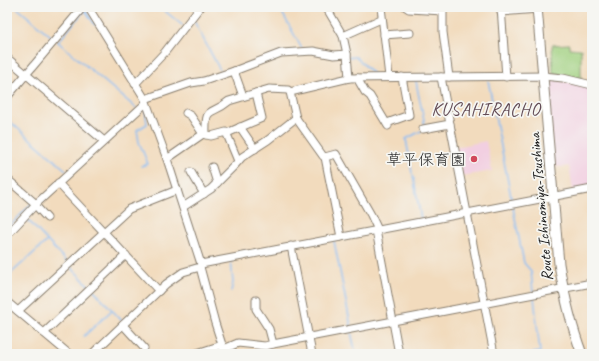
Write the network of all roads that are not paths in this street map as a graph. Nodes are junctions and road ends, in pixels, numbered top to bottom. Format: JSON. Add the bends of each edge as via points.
{"nodes":[{"id":1,"x":83,"y":7,"type":"edge"},
{"id":2,"x":88,"y":7,"type":"edge"},
{"id":3,"x":200,"y":7,"type":"edge"},
{"id":4,"x":381,"y":7,"type":"edge"},
{"id":5,"x":406,"y":7,"type":"edge"},
{"id":6,"x":328,"y":8,"type":"edge"},
{"id":7,"x":538,"y":8,"type":"edge"},
{"id":8,"x":443,"y":9,"type":"edge"},
{"id":9,"x":501,"y":10,"type":"edge"},
{"id":10,"x":381,"y":19,"type":"junction"},
{"id":11,"x":410,"y":33,"type":"dead end"},
{"id":12,"x":384,"y":35,"type":"junction"},
{"id":13,"x":343,"y":36,"type":"junction"},
{"id":14,"x":347,"y":54,"type":"junction"},
{"id":15,"x":7,"y":58,"type":"edge"},
{"id":16,"x":234,"y":71,"type":"junction"},
{"id":17,"x":26,"y":74,"type":"junction"},
{"id":18,"x":506,"y":76,"type":"junction"},
{"id":19,"x":543,"y":76,"type":"junction"},
{"id":20,"x":389,"y":77,"type":"junction"},
{"id":21,"x":402,"y":77,"type":"junction"},
{"id":22,"x":441,"y":77,"type":"junction"},
{"id":23,"x":449,"y":77,"type":"junction"},
{"id":24,"x":349,"y":78,"type":"junction"},
{"id":25,"x":357,"y":78,"type":"junction"},
{"id":26,"x":135,"y":84,"type":"junction"},
{"id":27,"x":592,"y":85,"type":"edge"},
{"id":28,"x":290,"y":92,"type":"junction"},
{"id":29,"x":256,"y":93,"type":"junction"},
{"id":30,"x":7,"y":96,"type":"edge"},
{"id":31,"x":243,"y":96,"type":"junction"},
{"id":32,"x":145,"y":101,"type":"junction"},
{"id":33,"x":186,"y":113,"type":"dead end"},
{"id":34,"x":296,"y":118,"type":"junction"},
{"id":35,"x":450,"y":124,"type":"junction"},
{"id":36,"x":240,"y":127,"type":"junction"},
{"id":37,"x":422,"y":129,"type":"dead end"},
{"id":38,"x":227,"y":133,"type":"junction"},
{"id":39,"x":205,"y":135,"type":"junction"},
{"id":40,"x":104,"y":142,"type":"junction"},
{"id":41,"x":255,"y":150,"type":"junction"},
{"id":42,"x":325,"y":158,"type":"junction"},
{"id":43,"x":167,"y":159,"type":"junction"},
{"id":44,"x":238,"y":161,"type":"junction"},
{"id":45,"x":212,"y":167,"type":"dead end"},
{"id":46,"x":191,"y":172,"type":"dead end"},
{"id":47,"x":7,"y":179,"type":"edge"},
{"id":48,"x":58,"y":183,"type":"junction"},
{"id":49,"x":217,"y":183,"type":"junction"},
{"id":50,"x":177,"y":190,"type":"junction"},
{"id":51,"x":592,"y":190,"type":"edge"},
{"id":52,"x":204,"y":194,"type":"junction"},
{"id":53,"x":553,"y":196,"type":"junction"},
{"id":54,"x":36,"y":204,"type":"junction"},
{"id":55,"x":183,"y":207,"type":"junction"},
{"id":56,"x":467,"y":213,"type":"junction"},
{"id":57,"x":47,"y":218,"type":"dead end"},
{"id":58,"x":377,"y":230,"type":"junction"},
{"id":59,"x":104,"y":232,"type":"junction"},
{"id":60,"x":7,"y":235,"type":"edge"},
{"id":61,"x":341,"y":237,"type":"junction"},
{"id":62,"x":291,"y":246,"type":"junction"},
{"id":63,"x":126,"y":256,"type":"junction"},
{"id":64,"x":200,"y":265,"type":"junction"},
{"id":65,"x":592,"y":283,"type":"edge"},
{"id":66,"x":563,"y":289,"type":"junction"},
{"id":67,"x":159,"y":291,"type":"junction"},
{"id":68,"x":256,"y":300,"type":"dead end"},
{"id":69,"x":7,"y":302,"type":"edge"},
{"id":70,"x":484,"y":304,"type":"junction"},
{"id":71,"x":18,"y":311,"type":"junction"},
{"id":72,"x":393,"y":322,"type":"junction"},
{"id":73,"x":123,"y":325,"type":"junction"},
{"id":74,"x":44,"y":333,"type":"junction"},
{"id":75,"x":308,"y":338,"type":"junction"},
{"id":76,"x":273,"y":344,"type":"junction"},
{"id":77,"x":144,"y":348,"type":"dead end"},
{"id":78,"x":224,"y":349,"type":"edge"},
{"id":79,"x":70,"y":354,"type":"edge"},
{"id":80,"x":92,"y":354,"type":"edge"},
{"id":81,"x":194,"y":354,"type":"edge"},
{"id":82,"x":312,"y":354,"type":"edge"},
{"id":83,"x":399,"y":354,"type":"edge"},
{"id":84,"x":494,"y":354,"type":"edge"},
{"id":85,"x":582,"y":354,"type":"edge"}],
"edges":[{"from":1,"to":17,"type":"street"},
{"from":2,"to":26,"type":"street"},
{"from":3,"to":26,"type":"street","via":[[165,52]]},
{"from":4,"to":10,"type":"street"},
{"from":5,"to":8,"type":"street"},
{"from":6,"to":13,"type":"street"},
{"from":7,"to":9,"type":"street"},
{"from":7,"to":19,"type":"main road","name":"Route Ichinomiya-Tsushima"},
{"from":8,"to":23,"type":"street","via":[[443,32]]},
{"from":9,"to":18,"type":"street"},
{"from":10,"to":12,"type":"street"},
{"from":10,"to":13,"type":"street"},
{"from":11,"to":12,"type":"street"},
{"from":12,"to":20,"type":"street"},
{"from":13,"to":14,"type":"street"},
{"from":14,"to":16,"type":"street","via":[[334,55],[313,51],[282,53]]},
{"from":14,"to":24,"type":"street"},
{"from":15,"to":17,"type":"street"},
{"from":16,"to":31,"type":"street"},
{"from":16,"to":32,"type":"street","via":[[191,83]]},
{"from":17,"to":30,"type":"street"},
{"from":17,"to":40,"type":"street"},
{"from":18,"to":19,"type":"street"},
{"from":18,"to":23,"type":"street"},
{"from":19,"to":27,"type":"street"},
{"from":19,"to":53,"type":"main road","name":"Route Ichinomiya-Tsushima"},
{"from":20,"to":21,"type":"street"},
{"from":20,"to":25,"type":"street"},
{"from":21,"to":22,"type":"street"},
{"from":21,"to":25,"type":"street","via":[[409,114],[388,125]]},
{"from":22,"to":23,"type":"street"},
{"from":22,"to":35,"type":"street"},
{"from":24,"to":25,"type":"street"},
{"from":24,"to":28,"type":"street"},
{"from":26,"to":32,"type":"street"},
{"from":28,"to":29,"type":"street","via":[[269,89]]},
{"from":28,"to":34,"type":"street"},
{"from":29,"to":31,"type":"street"},
{"from":29,"to":36,"type":"street","via":[[262,118]]},
{"from":31,"to":39,"type":"street","via":[[229,101],[207,115]]},
{"from":32,"to":40,"type":"street"},
{"from":32,"to":43,"type":"street"},
{"from":33,"to":39,"type":"street"},
{"from":34,"to":41,"type":"street"},
{"from":34,"to":42,"type":"street"},
{"from":35,"to":37,"type":"street"},
{"from":35,"to":56,"type":"street"},
{"from":36,"to":38,"type":"street"},
{"from":36,"to":41,"type":"street"},
{"from":38,"to":39,"type":"street"},
{"from":38,"to":44,"type":"street"},
{"from":39,"to":43,"type":"street"},
{"from":40,"to":48,"type":"street"},
{"from":41,"to":44,"type":"street"},
{"from":42,"to":58,"type":"street","via":[[336,154]]},
{"from":42,"to":61,"type":"street"},
{"from":43,"to":50,"type":"street"},
{"from":44,"to":49,"type":"street"},
{"from":45,"to":49,"type":"street"},
{"from":46,"to":52,"type":"street"},
{"from":47,"to":54,"type":"street"},
{"from":48,"to":54,"type":"street"},
{"from":48,"to":59,"type":"street"},
{"from":49,"to":52,"type":"street"},
{"from":50,"to":55,"type":"street"},
{"from":50,"to":59,"type":"street","via":[[129,209]]},
{"from":51,"to":53,"type":"street"},
{"from":52,"to":55,"type":"street"},
{"from":53,"to":56,"type":"street"},
{"from":53,"to":66,"type":"main road","name":"Route Ichinomiya-Tsushima"},
{"from":54,"to":57,"type":"street"},
{"from":54,"to":60,"type":"street"},
{"from":55,"to":64,"type":"street"},
{"from":56,"to":58,"type":"street"},
{"from":56,"to":70,"type":"street"},
{"from":58,"to":61,"type":"street"},
{"from":58,"to":72,"type":"street"},
{"from":59,"to":63,"type":"street"},
{"from":59,"to":71,"type":"street"},
{"from":61,"to":62,"type":"street"},
{"from":62,"to":64,"type":"street"},
{"from":62,"to":75,"type":"street"},
{"from":63,"to":67,"type":"street"},
{"from":63,"to":74,"type":"street"},
{"from":64,"to":67,"type":"street","via":[[183,272]]},
{"from":64,"to":78,"type":"street"},
{"from":65,"to":66,"type":"street"},
{"from":66,"to":70,"type":"street"},
{"from":66,"to":85,"type":"main road","name":"Route Ichinomiya-Tsushima"},
{"from":67,"to":73,"type":"street"},
{"from":68,"to":76,"type":"street","via":[[256,309],[269,329]]},
{"from":69,"to":71,"type":"street"},
{"from":70,"to":72,"type":"street"},
{"from":70,"to":84,"type":"street"},
{"from":71,"to":74,"type":"street"},
{"from":72,"to":75,"type":"street"},
{"from":72,"to":83,"type":"street"},
{"from":73,"to":77,"type":"street"},
{"from":73,"to":80,"type":"street"},
{"from":74,"to":79,"type":"street"},
{"from":75,"to":76,"type":"street"},
{"from":75,"to":82,"type":"street"},
{"from":76,"to":78,"type":"street","via":[[265,346],[238,343]]},
{"from":78,"to":81,"type":"street"}]}
